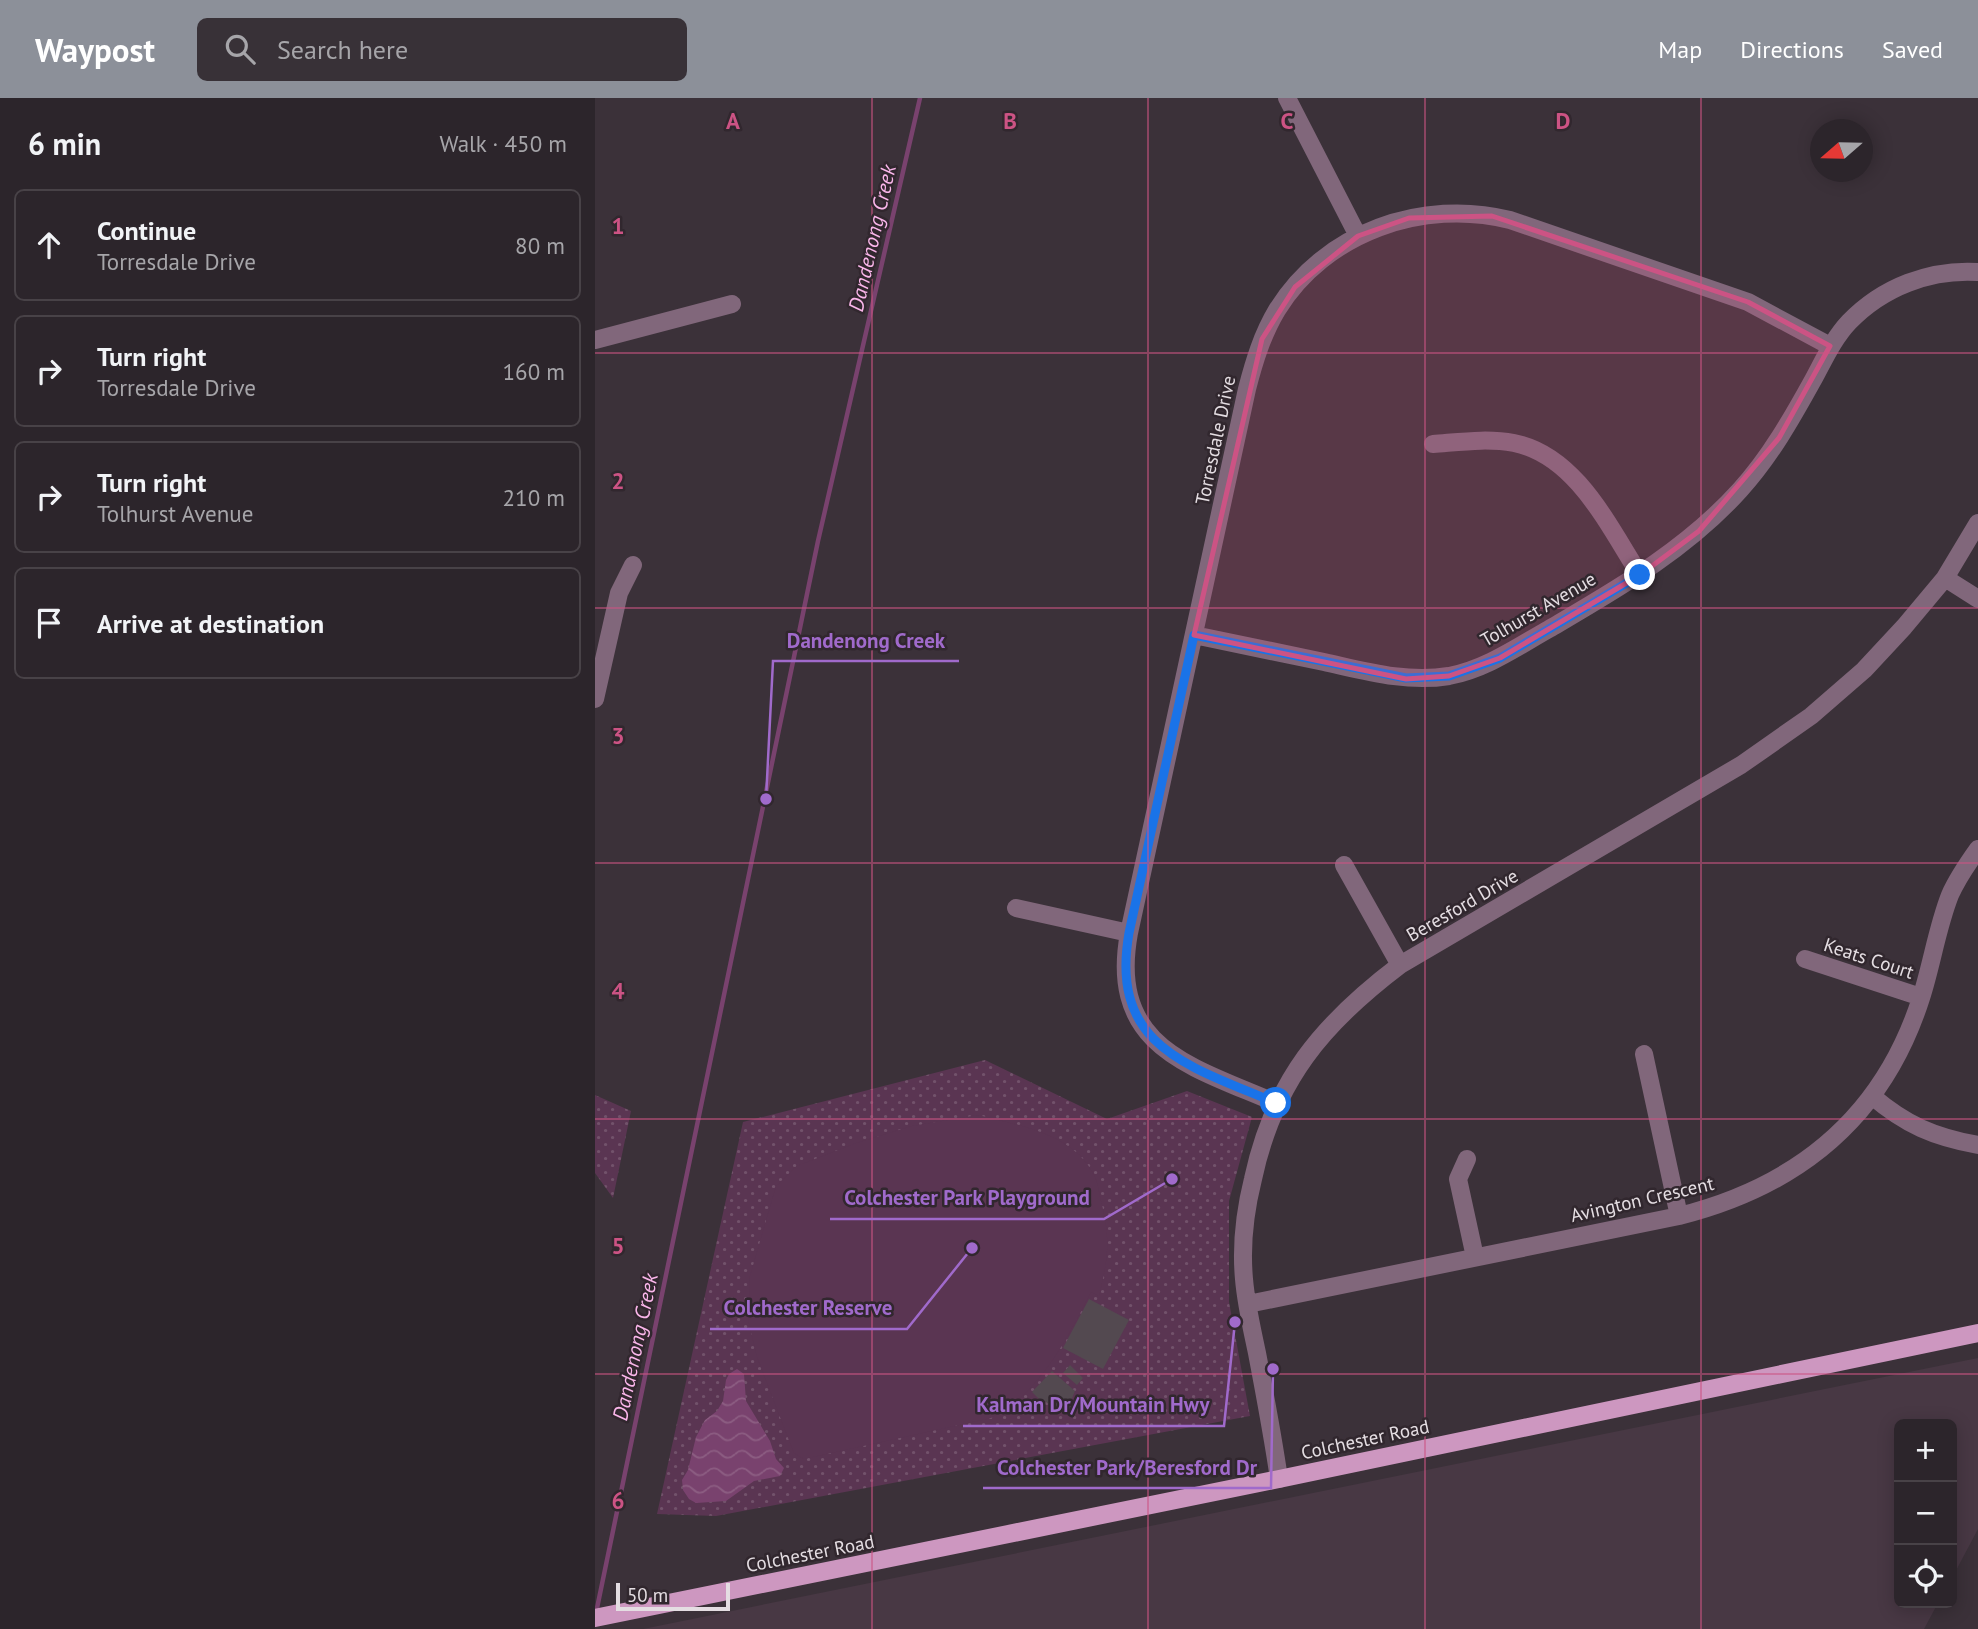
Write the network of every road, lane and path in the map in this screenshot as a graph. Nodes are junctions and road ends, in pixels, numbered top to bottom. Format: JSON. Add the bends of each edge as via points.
{"nodes":[{"id":1,"x":1287,"y":98,"type":"edge"},
{"id":2,"x":1358,"y":236,"type":"junction"},
{"id":3,"x":1978,"y":272,"type":"edge"},
{"id":4,"x":732,"y":304,"type":"dead end"},
{"id":5,"x":595,"y":340,"type":"edge"},
{"id":6,"x":1830,"y":346,"type":"junction"},
{"id":7,"x":1433,"y":444,"type":"dead end"},
{"id":8,"x":1978,"y":523,"type":"edge"},
{"id":9,"x":633,"y":565,"type":"dead end"},
{"id":10,"x":1640,"y":575,"type":"junction"},
{"id":11,"x":1945,"y":578,"type":"junction"},
{"id":12,"x":1978,"y":599,"type":"edge"},
{"id":13,"x":1194,"y":635,"type":"junction"},
{"id":14,"x":595,"y":699,"type":"edge"},
{"id":15,"x":1975,"y":861,"type":"edge"},
{"id":16,"x":1344,"y":865,"type":"dead end"},
{"id":17,"x":1016,"y":908,"type":"dead end"},
{"id":18,"x":1129,"y":933,"type":"junction"},
{"id":19,"x":1805,"y":959,"type":"dead end"},
{"id":20,"x":1400,"y":965,"type":"junction"},
{"id":21,"x":1921,"y":997,"type":"junction"},
{"id":22,"x":1644,"y":1054,"type":"dead end"},
{"id":23,"x":1873,"y":1096,"type":"junction"},
{"id":24,"x":1276,"y":1103,"type":"junction"},
{"id":25,"x":1978,"y":1145,"type":"edge"},
{"id":26,"x":1467,"y":1158,"type":"dead end"},
{"id":27,"x":1679,"y":1216,"type":"junction"},
{"id":28,"x":1475,"y":1257,"type":"junction"},
{"id":29,"x":1248,"y":1304,"type":"junction"},
{"id":30,"x":1978,"y":1333,"type":"edge"},
{"id":31,"x":1279,"y":1479,"type":"junction"},
{"id":32,"x":601,"y":1616,"type":"edge"}],
"edges":[{"from":1,"to":2,"type":"street"},
{"from":2,"to":6,"type":"street","name":"Torresdale Drive","via":[[1409,218],[1444,213],[1492,216],[1748,302]]},
{"from":2,"to":13,"type":"street","name":"Torresdale Drive","via":[[1332,252],[1295,287],[1262,339]]},
{"from":3,"to":6,"type":"street","name":"Tolhurst Avenue","via":[[1937,274],[1891,289],[1849,322]]},
{"from":4,"to":5,"type":"street"},
{"from":6,"to":10,"type":"street","name":"Tolhurst Avenue","via":[[1779,439],[1741,489],[1699,531]]},
{"from":7,"to":10,"type":"street","via":[[1491,440],[1540,452],[1565,468],[1587,494]]},
{"from":8,"to":11,"type":"street","name":"Beresford Drive"},
{"from":9,"to":14,"type":"street","via":[[619,593]]},
{"from":10,"to":13,"type":"street","name":"Tolhurst Avenue","via":[[1500,658],[1449,676],[1406,678]]},
{"from":11,"to":12,"type":"street"},
{"from":11,"to":20,"type":"street","name":"Beresford Drive","via":[[1864,670],[1776,741]]},
{"from":13,"to":18,"type":"street","name":"Torresdale Drive"},
{"from":15,"to":21,"type":"street","name":"Avington Crescent","via":[[1950,894]]},
{"from":16,"to":20,"type":"street"},
{"from":17,"to":18,"type":"street"},
{"from":18,"to":24,"type":"street","name":"Torresdale Drive","via":[[1127,994],[1154,1041],[1199,1070]]},
{"from":19,"to":21,"type":"street","name":"Keats Court"},
{"from":20,"to":24,"type":"street","name":"Beresford Drive","via":[[1362,994],[1325,1032]]},
{"from":21,"to":23,"type":"street","name":"Avington Crescent","via":[[1910,1030]]},
{"from":22,"to":27,"type":"street"},
{"from":23,"to":25,"type":"street","via":[[1917,1128]]},
{"from":23,"to":27,"type":"street","name":"Avington Crescent","via":[[1830,1142],[1781,1177],[1716,1206]]},
{"from":24,"to":29,"type":"street","name":"Beresford Drive","via":[[1248,1199],[1244,1266]]},
{"from":26,"to":28,"type":"street","via":[[1458,1179]]},
{"from":27,"to":28,"type":"street","name":"Avington Crescent"},
{"from":28,"to":29,"type":"street","name":"Avington Crescent"},
{"from":29,"to":31,"type":"street","name":"Beresford Drive"},
{"from":30,"to":31,"type":"main road","name":"Colchester Road"},
{"from":31,"to":32,"type":"main road","name":"Colchester Road"}]}
